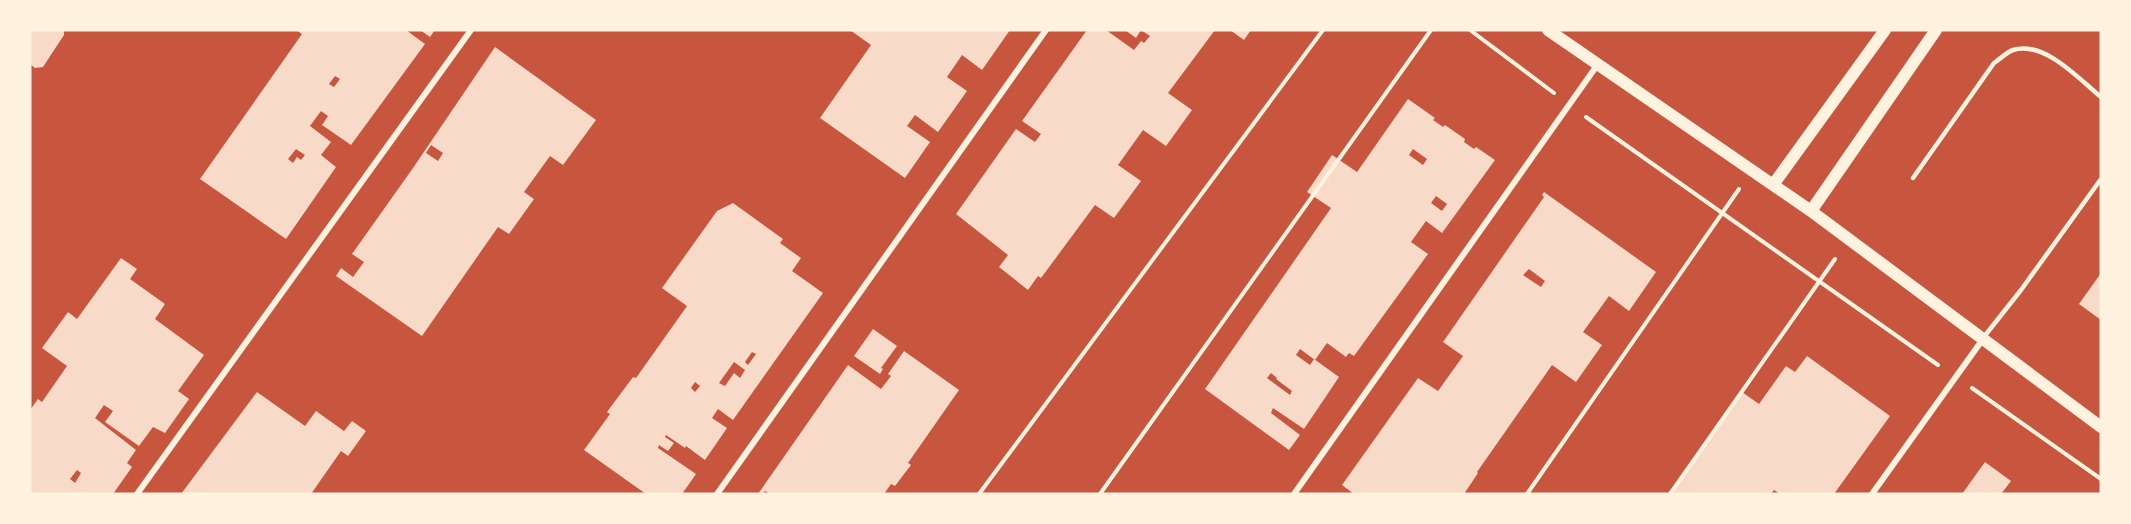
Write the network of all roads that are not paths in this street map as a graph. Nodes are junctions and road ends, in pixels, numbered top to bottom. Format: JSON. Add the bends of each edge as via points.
{"nodes":[{"id":1,"x":471,"y":30,"type":"edge"},
{"id":2,"x":1046,"y":30,"type":"edge"},
{"id":3,"x":1548,"y":30,"type":"edge"},
{"id":4,"x":1885,"y":30,"type":"edge"},
{"id":5,"x":1936,"y":30,"type":"edge"},
{"id":6,"x":1598,"y":64,"type":"junction"},
{"id":7,"x":2101,"y":97,"type":"edge"},
{"id":8,"x":1913,"y":178,"type":"dead end"},
{"id":9,"x":2101,"y":179,"type":"edge"},
{"id":10,"x":1773,"y":185,"type":"junction"},
{"id":11,"x":1810,"y":211,"type":"junction"},
{"id":12,"x":1983,"y":339,"type":"junction"},
{"id":13,"x":2101,"y":427,"type":"edge"},
{"id":14,"x":137,"y":494,"type":"edge"},
{"id":15,"x":717,"y":494,"type":"edge"},
{"id":16,"x":1294,"y":494,"type":"edge"},
{"id":17,"x":1872,"y":494,"type":"edge"}],
"edges":[{"from":1,"to":14,"type":"street"},
{"from":2,"to":15,"type":"street"},
{"from":3,"to":6,"type":"main road"},
{"from":4,"to":10,"type":"main road"},
{"from":5,"to":11,"type":"main road"},
{"from":6,"to":10,"type":"main road"},
{"from":6,"to":16,"type":"street"},
{"from":7,"to":8,"type":"lane","via":[[2049,55],[2028,48],[2012,50],[1994,63]]},
{"from":9,"to":12,"type":"lane"},
{"from":10,"to":11,"type":"main road"},
{"from":11,"to":12,"type":"main road"},
{"from":12,"to":13,"type":"main road"},
{"from":12,"to":17,"type":"street"}]}
